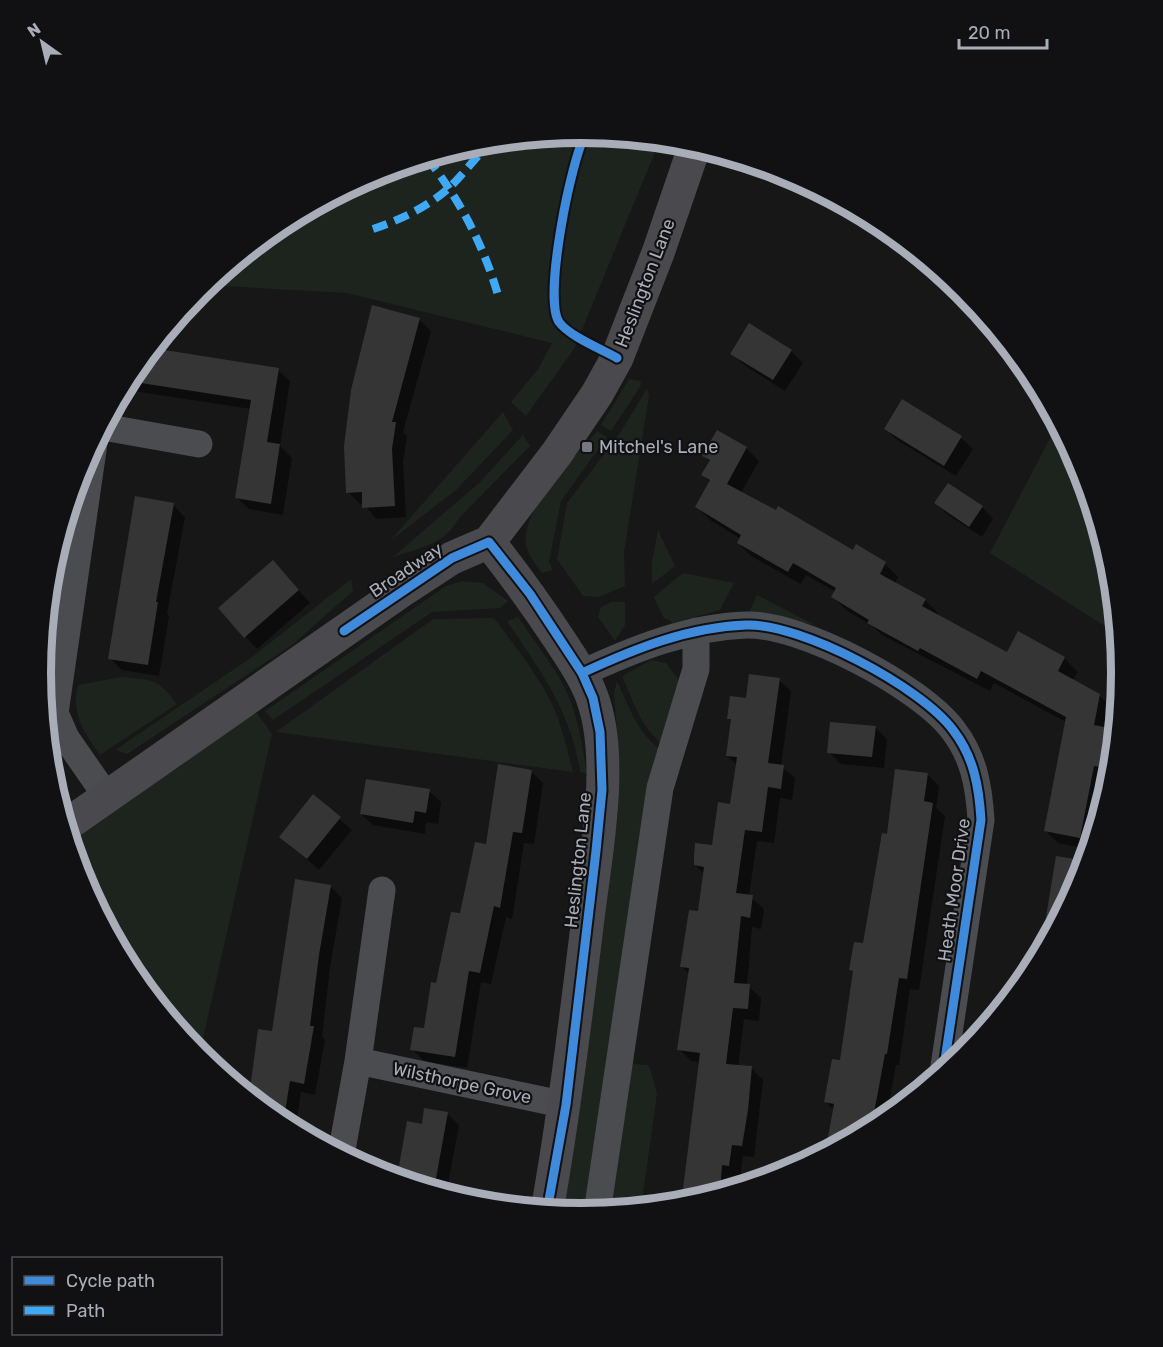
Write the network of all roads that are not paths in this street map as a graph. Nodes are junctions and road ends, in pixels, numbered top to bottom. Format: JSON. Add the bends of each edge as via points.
{"nodes":[{"id":1,"x":692,"y":155,"type":"edge"},
{"id":2,"x":111,"y":428,"type":"edge"},
{"id":3,"x":199,"y":444,"type":"dead end"},
{"id":4,"x":89,"y":474,"type":"edge"},
{"id":5,"x":489,"y":542,"type":"junction"},
{"id":6,"x":696,"y":631,"type":"junction"},
{"id":7,"x":582,"y":673,"type":"junction"},
{"id":8,"x":107,"y":797,"type":"junction"},
{"id":9,"x":72,"y":821,"type":"edge"},
{"id":10,"x":382,"y":890,"type":"dead end"},
{"id":11,"x":945,"y":1060,"type":"edge"},
{"id":12,"x":358,"y":1061,"type":"junction"},
{"id":13,"x":566,"y":1106,"type":"junction"},
{"id":14,"x":343,"y":1147,"type":"edge"},
{"id":15,"x":548,"y":1203,"type":"edge"},
{"id":16,"x":598,"y":1204,"type":"edge"}],
"edges":[{"from":1,"to":5,"type":"street","name":"Heslington Lane","via":[[617,358],[557,453]]},
{"from":2,"to":3,"type":"street"},
{"from":4,"to":8,"type":"street","via":[[55,712],[66,738]]},
{"from":5,"to":7,"type":"street","name":"Heslington Lane","via":[[530,594]]},
{"from":5,"to":8,"type":"street","name":"Broadway","via":[[452,558]]},
{"from":6,"to":7,"type":"street","name":"Heath Moor Drive","via":[[645,645]]},
{"from":6,"to":11,"type":"street","name":"Heath Moor Drive","via":[[750,625],[814,641],[904,687],[938,712],[971,761],[979,787],[981,820]]},
{"from":6,"to":16,"type":"street","via":[[696,669],[660,788]]},
{"from":7,"to":13,"type":"street","name":"Heslington Lane","via":[[593,698],[600,732],[603,790]]},
{"from":8,"to":9,"type":"street","name":"Broadway"},
{"from":10,"to":12,"type":"street"},
{"from":12,"to":13,"type":"street","name":"Wilsthorpe Grove"},
{"from":12,"to":14,"type":"street"},
{"from":13,"to":15,"type":"street","name":"Heslington Lane"}]}
